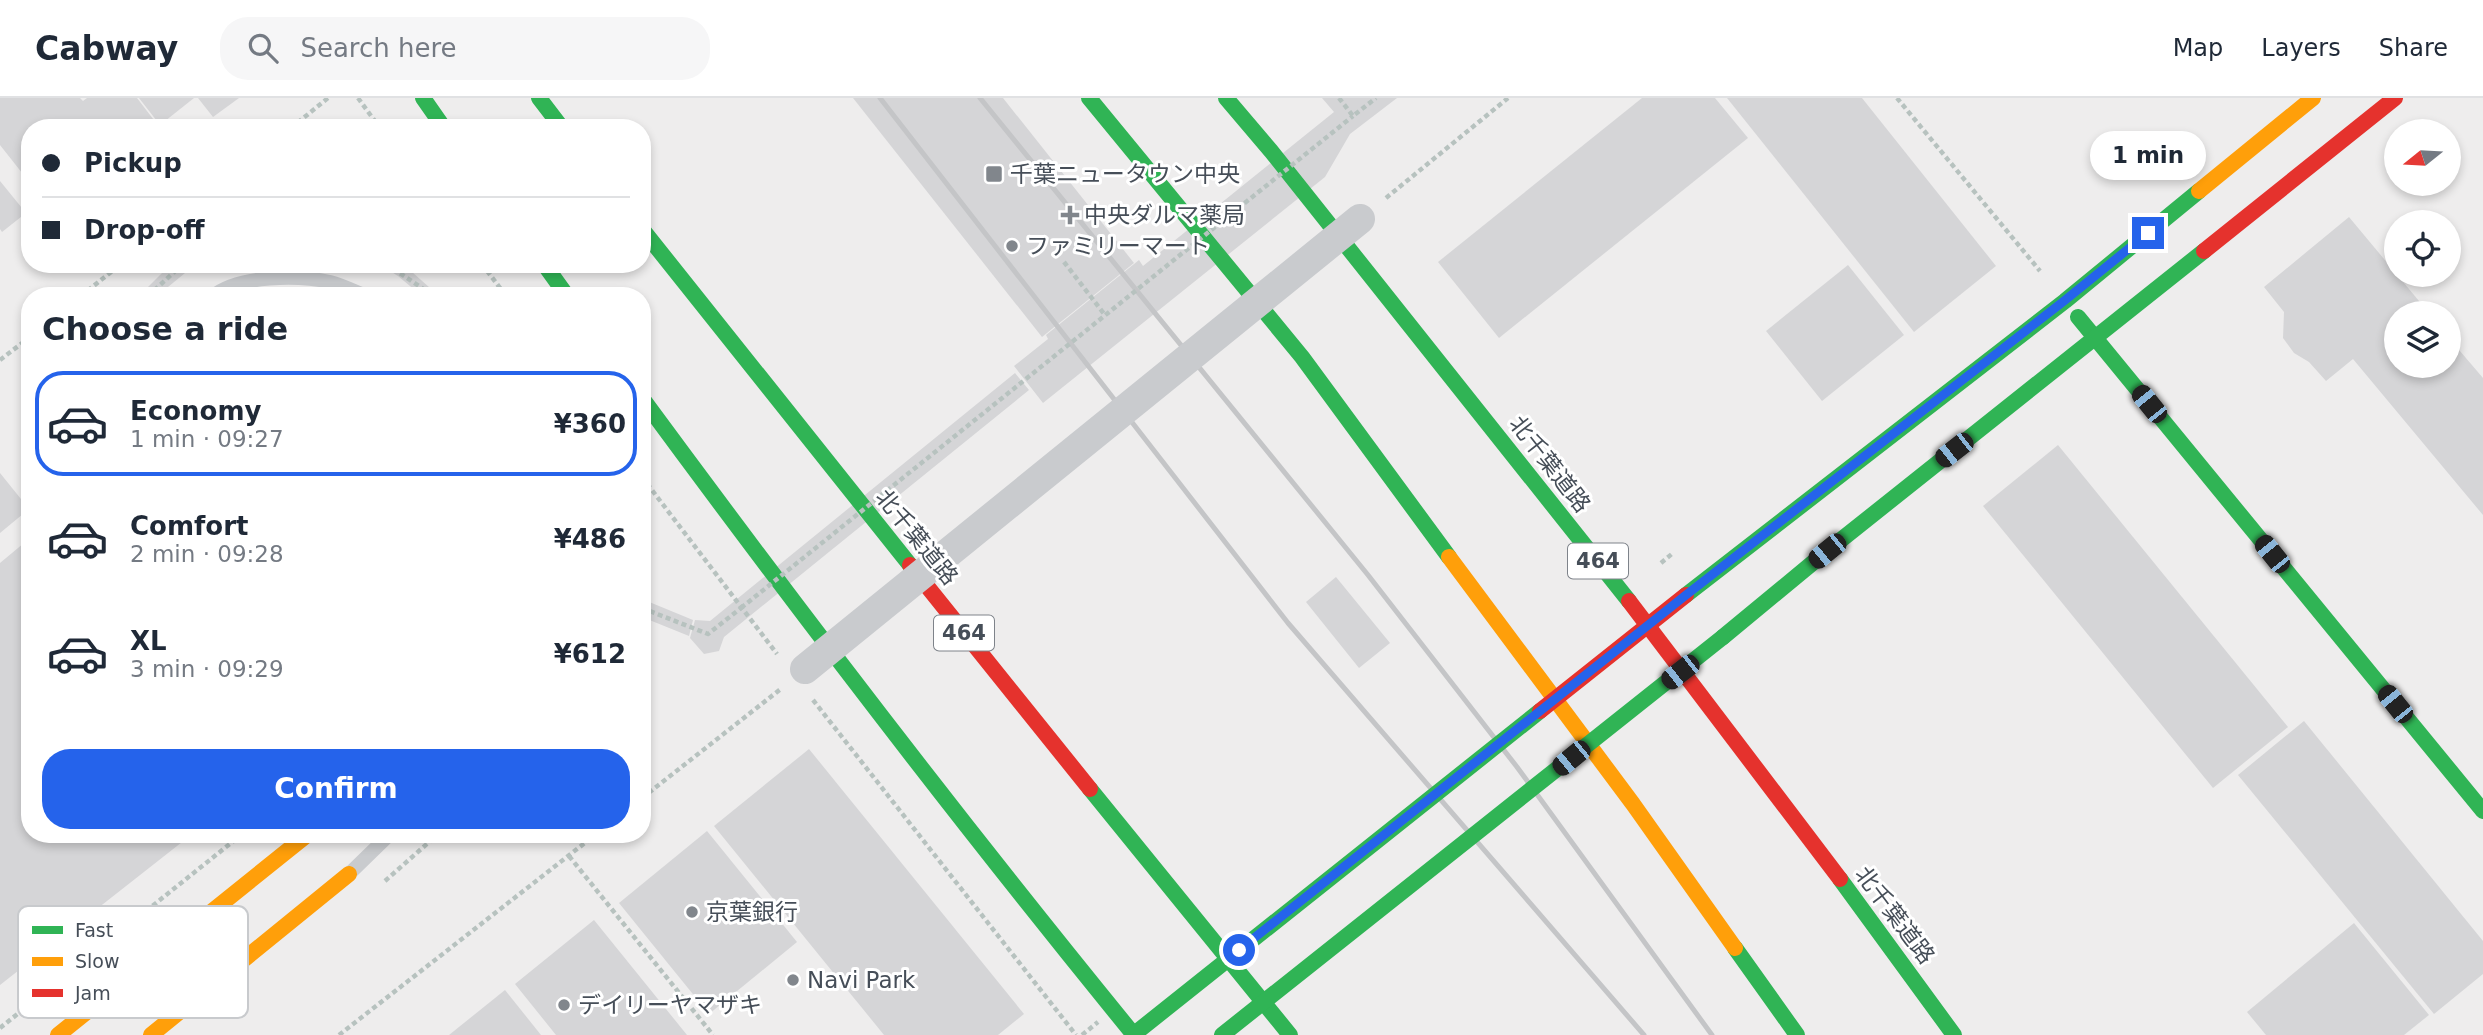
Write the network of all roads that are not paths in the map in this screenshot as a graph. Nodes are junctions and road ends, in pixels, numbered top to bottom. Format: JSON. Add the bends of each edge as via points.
{"nodes":[{"id":1,"x":423,"y":98,"type":"edge"},
{"id":2,"x":538,"y":98,"type":"edge"},
{"id":3,"x":1089,"y":98,"type":"edge"},
{"id":4,"x":1226,"y":98,"type":"edge"},
{"id":5,"x":2313,"y":98,"type":"edge"},
{"id":6,"x":2395,"y":98,"type":"edge"},
{"id":7,"x":438,"y":119,"type":"edge"},
{"id":8,"x":555,"y":119,"type":"edge"},
{"id":9,"x":1360,"y":219,"type":"road end"},
{"id":10,"x":651,"y":240,"type":"edge"},
{"id":11,"x":235,"y":287,"type":"edge"},
{"id":12,"x":343,"y":287,"type":"edge"},
{"id":13,"x":2064,"y":301,"type":"junction"},
{"id":14,"x":2095,"y":338,"type":"junction"},
{"id":15,"x":651,"y":410,"type":"edge"},
{"id":16,"x":800,"y":673,"type":"road end"},
{"id":17,"x":2483,"y":811,"type":"edge"},
{"id":18,"x":297,"y":843,"type":"edge"},
{"id":19,"x":381,"y":843,"type":"edge"},
{"id":20,"x":349,"y":874,"type":"joint"},
{"id":21,"x":219,"y":906,"type":"edge"},
{"id":22,"x":248,"y":956,"type":"edge"},
{"id":23,"x":79,"y":1018,"type":"edge"},
{"id":24,"x":172,"y":1018,"type":"edge"},
{"id":25,"x":58,"y":1035,"type":"edge"},
{"id":26,"x":151,"y":1035,"type":"edge"},
{"id":27,"x":1133,"y":1035,"type":"edge"},
{"id":28,"x":1222,"y":1035,"type":"edge"},
{"id":29,"x":1290,"y":1035,"type":"edge"},
{"id":30,"x":1797,"y":1035,"type":"edge"},
{"id":31,"x":1954,"y":1035,"type":"edge"}],
"edges":[{"from":1,"to":7,"type":"main road"},
{"from":2,"to":8,"type":"main road"},
{"from":3,"to":30,"type":"main road","via":[[1342,409],[1633,803]]},
{"from":4,"to":31,"type":"main road","name":"北千葉道路","number":"464","via":[[1611,577]]},
{"from":5,"to":13,"type":"main road"},
{"from":6,"to":14,"type":"main road"},
{"from":9,"to":16,"type":"street","bridge":true},
{"from":10,"to":29,"type":"main road","name":"北千葉道路","number":"464"},
{"from":11,"to":12,"type":"lane","via":[[253,280],[291,277]]},
{"from":13,"to":14,"type":"main road"},
{"from":13,"to":27,"type":"main road","bridge":true},
{"from":14,"to":17,"type":"main road"},
{"from":14,"to":28,"type":"main road","bridge":true},
{"from":15,"to":27,"type":"main road","via":[[906,750]]},
{"from":18,"to":21,"type":"main road"},
{"from":19,"to":20,"type":"lane"},
{"from":20,"to":22,"type":"main road"},
{"from":23,"to":25,"type":"main road"},
{"from":24,"to":26,"type":"main road"}]}
